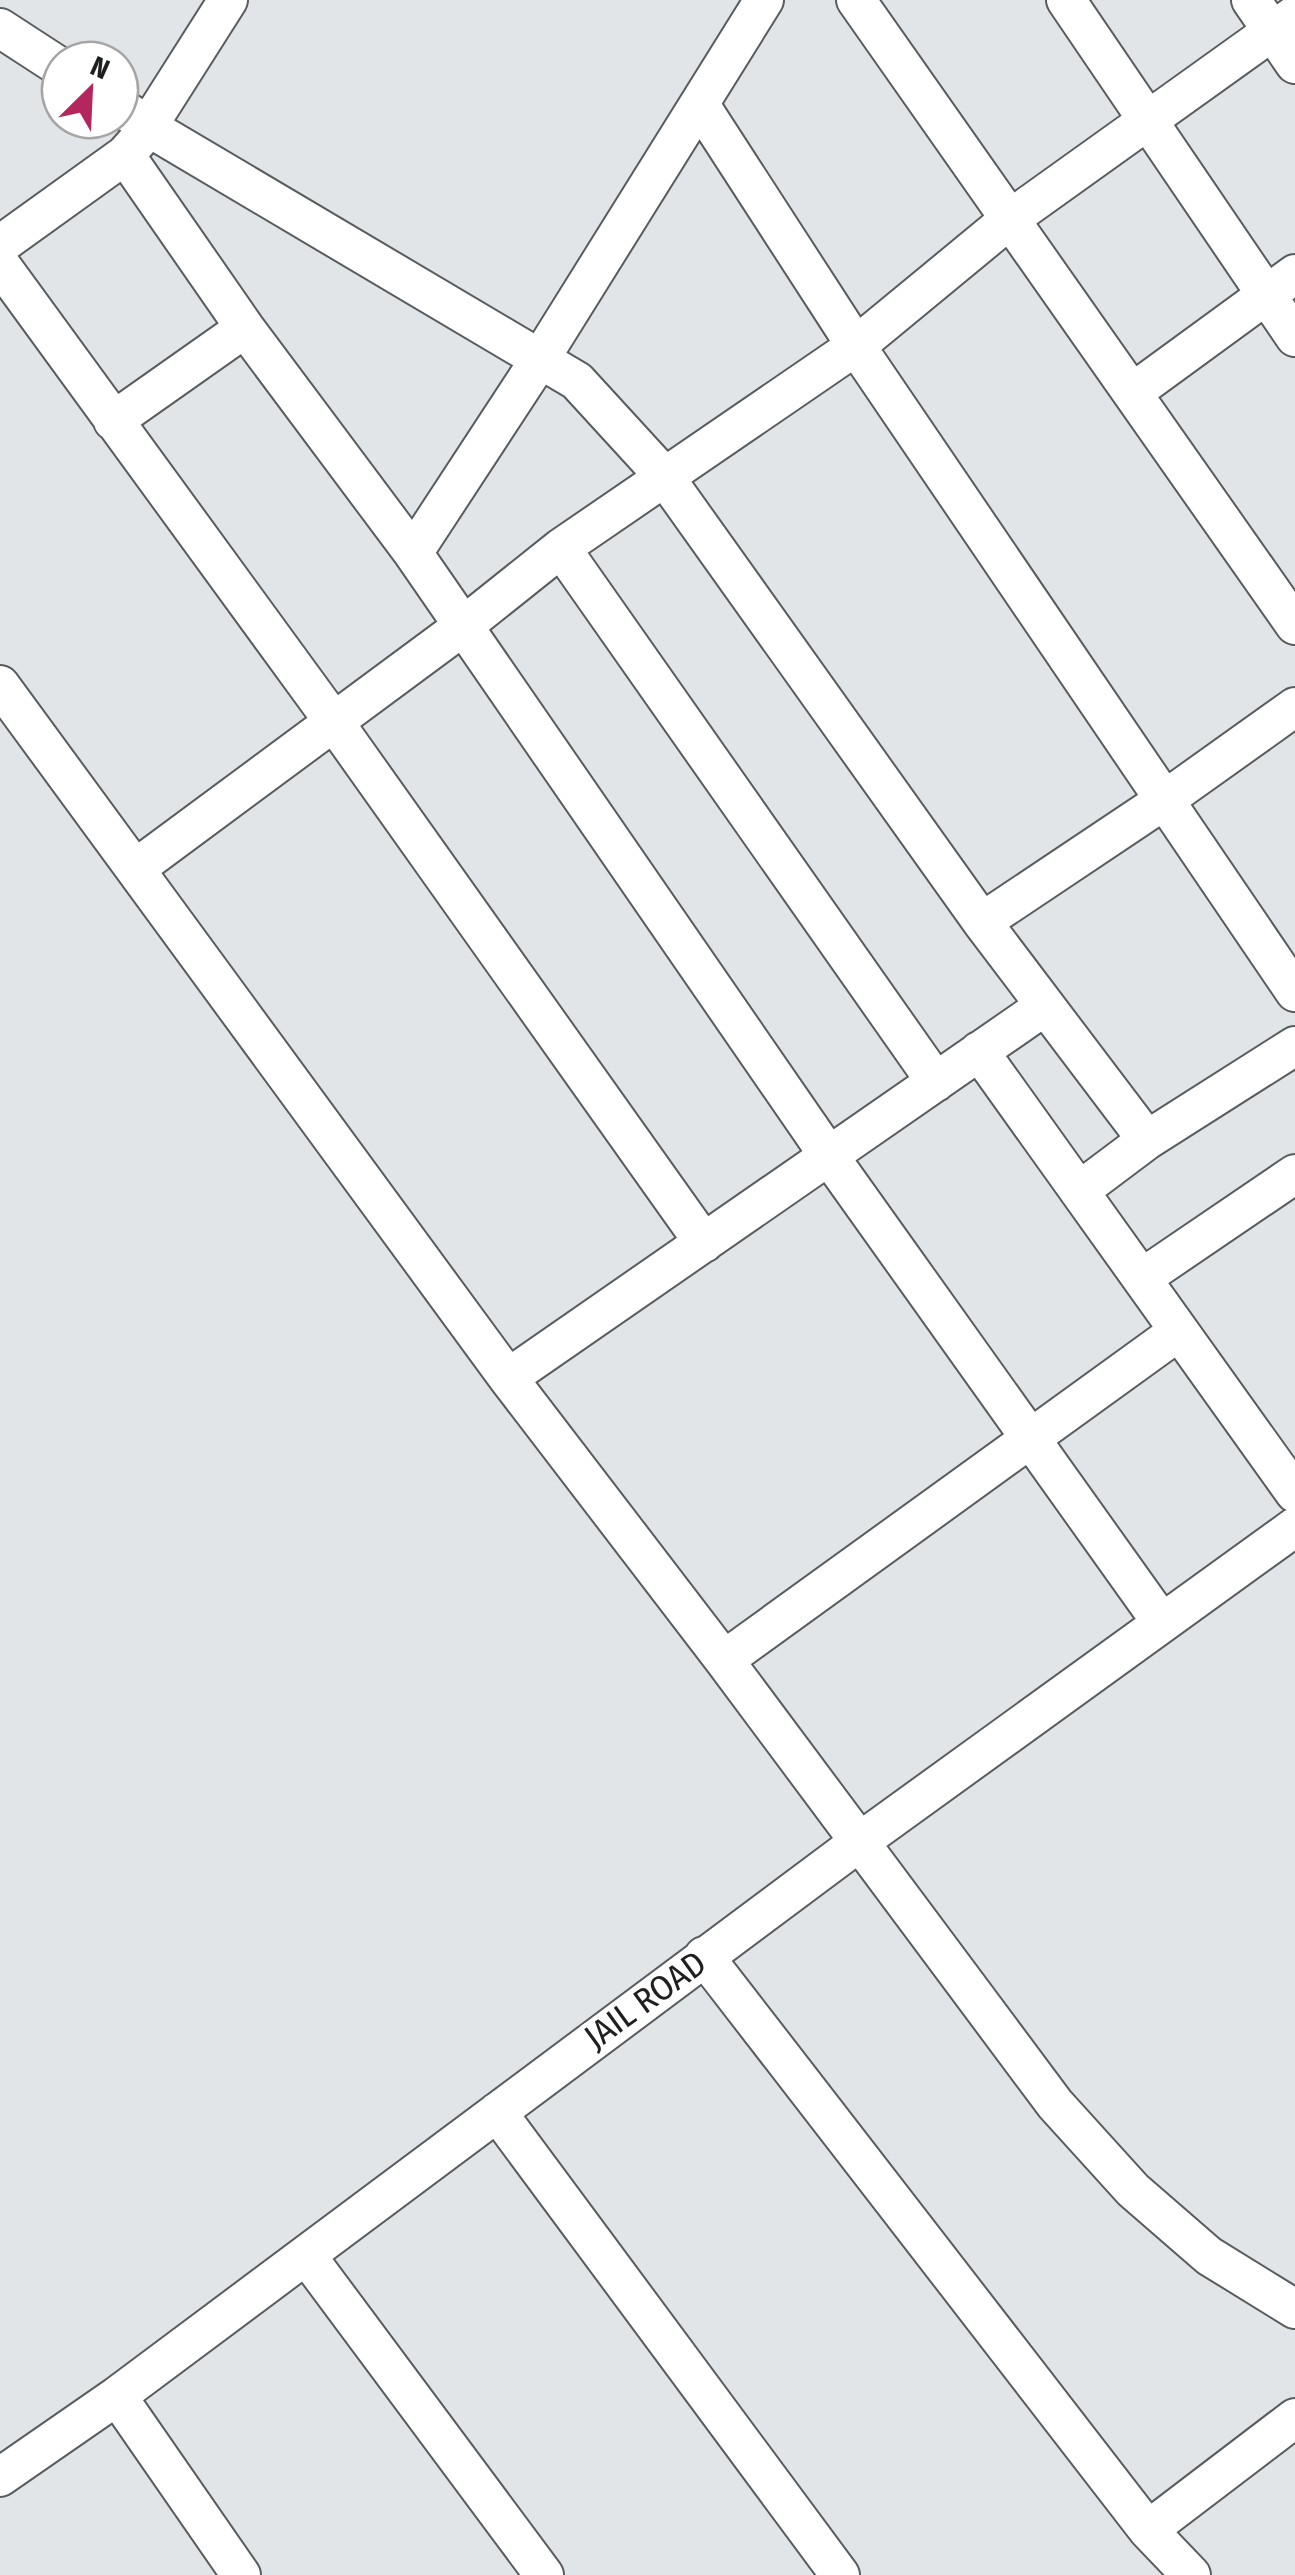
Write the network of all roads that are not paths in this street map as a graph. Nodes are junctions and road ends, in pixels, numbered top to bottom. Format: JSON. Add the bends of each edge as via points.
{"nodes":[{"id":1,"x":228,"y":0,"type":"edge"},
{"id":2,"x":764,"y":0,"type":"edge"},
{"id":3,"x":856,"y":0,"type":"edge"},
{"id":4,"x":1066,"y":0,"type":"edge"},
{"id":5,"x":1272,"y":15,"type":"edge"},
{"id":6,"x":0,"y":28,"type":"edge"},
{"id":7,"x":40,"y":55,"type":"edge"},
{"id":8,"x":1295,"y":64,"type":"edge"},
{"id":9,"x":700,"y":105,"type":"junction"},
{"id":10,"x":140,"y":109,"type":"edge"},
{"id":11,"x":1148,"y":119,"type":"junction"},
{"id":12,"x":140,"y":120,"type":"edge"},
{"id":13,"x":128,"y":140,"type":"edge"},
{"id":14,"x":125,"y":155,"type":"junction"},
{"id":15,"x":1010,"y":219,"type":"junction"},
{"id":16,"x":0,"y":245,"type":"edge"},
{"id":17,"x":0,"y":264,"type":"edge"},
{"id":18,"x":1281,"y":284,"type":"edge"},
{"id":19,"x":244,"y":328,"type":"junction"},
{"id":20,"x":1295,"y":337,"type":"edge"},
{"id":21,"x":856,"y":346,"type":"junction"},
{"id":22,"x":540,"y":360,"type":"junction"},
{"id":23,"x":1132,"y":393,"type":"junction"},
{"id":24,"x":113,"y":421,"type":"junction"},
{"id":25,"x":664,"y":476,"type":"junction"},
{"id":26,"x":561,"y":548,"type":"junction"},
{"id":27,"x":413,"y":553,"type":"junction"},
{"id":28,"x":1295,"y":625,"type":"edge"},
{"id":29,"x":462,"y":627,"type":"junction"},
{"id":30,"x":0,"y":685,"type":"edge"},
{"id":31,"x":1295,"y":708,"type":"edge"},
{"id":32,"x":334,"y":722,"type":"junction"},
{"id":33,"x":1166,"y":798,"type":"junction"},
{"id":34,"x":134,"y":869,"type":"junction"},
{"id":35,"x":982,"y":922,"type":"junction"},
{"id":36,"x":1295,"y":992,"type":"edge"},
{"id":37,"x":1044,"y":1006,"type":"junction"},
{"id":38,"x":1295,"y":1046,"type":"edge"},
{"id":39,"x":979,"y":1052,"type":"junction"},
{"id":40,"x":936,"y":1082,"type":"junction"},
{"id":41,"x":1147,"y":1140,"type":"junction"},
{"id":42,"x":829,"y":1156,"type":"junction"},
{"id":43,"x":1295,"y":1174,"type":"edge"},
{"id":44,"x":1079,"y":1192,"type":"junction"},
{"id":45,"x":704,"y":1243,"type":"junction"},
{"id":46,"x":1142,"y":1278,"type":"junction"},
{"id":47,"x":1179,"y":1331,"type":"junction"},
{"id":48,"x":508,"y":1378,"type":"junction"},
{"id":49,"x":1031,"y":1439,"type":"junction"},
{"id":50,"x":1295,"y":1493,"type":"edge"},
{"id":51,"x":1295,"y":1528,"type":"edge"},
{"id":52,"x":1162,"y":1623,"type":"junction"},
{"id":53,"x":724,"y":1660,"type":"junction"},
{"id":54,"x":858,"y":1843,"type":"junction"},
{"id":55,"x":704,"y":1956,"type":"junction"},
{"id":56,"x":497,"y":2112,"type":"junction"},
{"id":57,"x":306,"y":2254,"type":"junction"},
{"id":58,"x":1295,"y":2309,"type":"edge"},
{"id":59,"x":116,"y":2396,"type":"junction"},
{"id":60,"x":1295,"y":2418,"type":"edge"},
{"id":61,"x":0,"y":2477,"type":"edge"},
{"id":62,"x":1148,"y":2530,"type":"junction"},
{"id":63,"x":241,"y":2575,"type":"edge"},
{"id":64,"x":544,"y":2575,"type":"edge"},
{"id":65,"x":840,"y":2575,"type":"edge"},
{"id":66,"x":1190,"y":2575,"type":"edge"}],
"edges":[{"from":1,"to":10,"type":"street"},
{"from":2,"to":9,"type":"street"},
{"from":3,"to":15,"type":"street"},
{"from":4,"to":11,"type":"street"},
{"from":5,"to":8,"type":"street"},
{"from":5,"to":11,"type":"street"},
{"from":6,"to":7,"type":"street"},
{"from":9,"to":21,"type":"street"},
{"from":9,"to":22,"type":"street"},
{"from":11,"to":15,"type":"street"},
{"from":11,"to":18,"type":"street"},
{"from":12,"to":22,"type":"street"},
{"from":13,"to":14,"type":"street"},
{"from":14,"to":16,"type":"street"},
{"from":14,"to":19,"type":"street"},
{"from":15,"to":21,"type":"street"},
{"from":15,"to":23,"type":"street"},
{"from":17,"to":24,"type":"street"},
{"from":18,"to":20,"type":"street"},
{"from":18,"to":23,"type":"street"},
{"from":19,"to":24,"type":"street"},
{"from":19,"to":27,"type":"street"},
{"from":21,"to":25,"type":"street"},
{"from":21,"to":33,"type":"street"},
{"from":22,"to":25,"type":"street","via":[[577,382]]},
{"from":22,"to":27,"type":"street"},
{"from":23,"to":28,"type":"street"},
{"from":24,"to":32,"type":"street"},
{"from":25,"to":26,"type":"street"},
{"from":25,"to":35,"type":"street"},
{"from":26,"to":29,"type":"street"},
{"from":26,"to":40,"type":"street"},
{"from":27,"to":29,"type":"street"},
{"from":29,"to":32,"type":"street"},
{"from":29,"to":42,"type":"street"},
{"from":30,"to":34,"type":"street"},
{"from":31,"to":33,"type":"street"},
{"from":32,"to":34,"type":"street"},
{"from":32,"to":45,"type":"street"},
{"from":33,"to":35,"type":"street"},
{"from":33,"to":36,"type":"street"},
{"from":34,"to":48,"type":"street"},
{"from":35,"to":37,"type":"street"},
{"from":37,"to":39,"type":"street"},
{"from":37,"to":41,"type":"street"},
{"from":38,"to":41,"type":"street"},
{"from":39,"to":40,"type":"street"},
{"from":39,"to":44,"type":"street"},
{"from":40,"to":42,"type":"street"},
{"from":41,"to":44,"type":"street"},
{"from":42,"to":45,"type":"street"},
{"from":42,"to":49,"type":"street"},
{"from":43,"to":46,"type":"street"},
{"from":44,"to":46,"type":"street"},
{"from":45,"to":48,"type":"street"},
{"from":46,"to":47,"type":"street"},
{"from":47,"to":49,"type":"street"},
{"from":47,"to":50,"type":"street"},
{"from":48,"to":53,"type":"street"},
{"from":49,"to":52,"type":"street"},
{"from":49,"to":53,"type":"street"},
{"from":51,"to":52,"type":"street","name":"JAIL ROAD"},
{"from":52,"to":54,"type":"street","name":"JAIL ROAD"},
{"from":53,"to":54,"type":"street"},
{"from":54,"to":55,"type":"street","name":"JAIL ROAD"},
{"from":54,"to":58,"type":"street","via":[[1055,2104],[1133,2190],[1209,2256]]},
{"from":55,"to":56,"type":"street","name":"JAIL ROAD"},
{"from":55,"to":62,"type":"street"},
{"from":56,"to":57,"type":"street","name":"JAIL ROAD"},
{"from":56,"to":65,"type":"street"},
{"from":57,"to":59,"type":"street","name":"JAIL ROAD"},
{"from":57,"to":64,"type":"street"},
{"from":59,"to":61,"type":"street","name":"JAIL ROAD"},
{"from":59,"to":63,"type":"street"},
{"from":60,"to":62,"type":"street"},
{"from":62,"to":66,"type":"street"}]}
